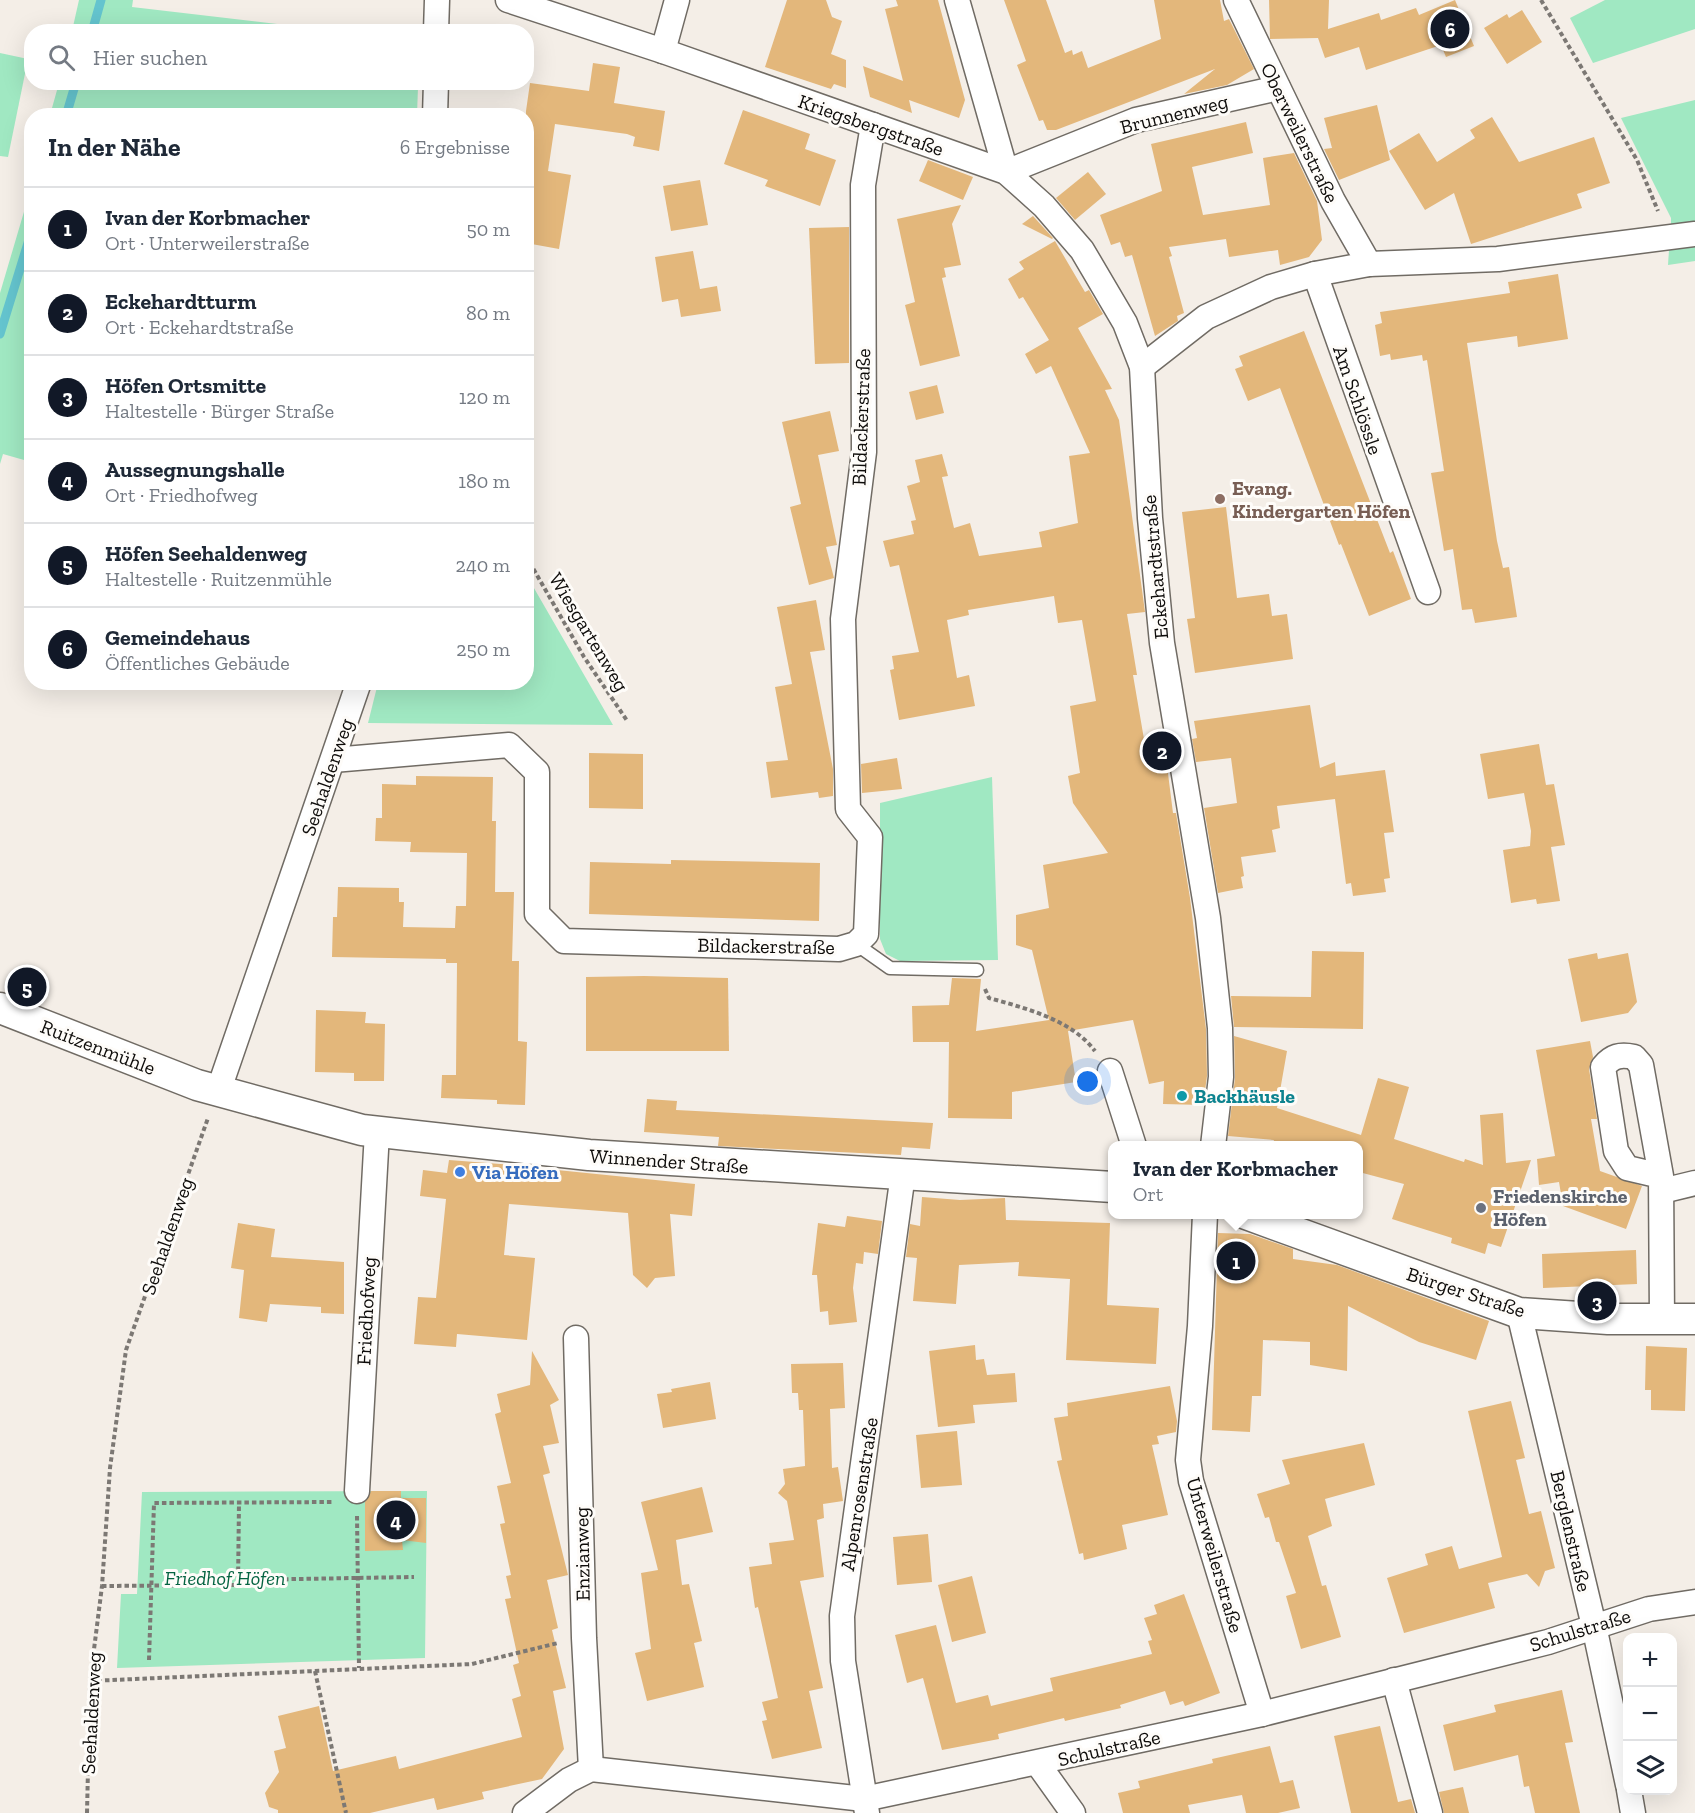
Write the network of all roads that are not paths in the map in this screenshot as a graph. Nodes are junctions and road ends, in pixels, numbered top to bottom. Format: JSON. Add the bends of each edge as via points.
{"nodes":[{"id":1,"x":437,"y":0,"type":"edge"},
{"id":2,"x":508,"y":0,"type":"edge"},
{"id":3,"x":677,"y":0,"type":"edge"},
{"id":4,"x":957,"y":0,"type":"edge"},
{"id":5,"x":1236,"y":0,"type":"edge"},
{"id":6,"x":436,"y":24,"type":"edge"},
{"id":7,"x":663,"y":51,"type":"junction"},
{"id":8,"x":1278,"y":88,"type":"junction"},
{"id":9,"x":436,"y":90,"type":"edge"},
{"id":10,"x":435,"y":108,"type":"edge"},
{"id":11,"x":873,"y":125,"type":"junction"},
{"id":12,"x":1006,"y":172,"type":"junction"},
{"id":13,"x":1695,"y":234,"type":"edge"},
{"id":14,"x":1369,"y":264,"type":"junction"},
{"id":15,"x":1314,"y":274,"type":"junction"},
{"id":16,"x":1142,"y":367,"type":"junction"},
{"id":17,"x":1428,"y":592,"type":"dead end"},
{"id":18,"x":356,"y":690,"type":"edge"},
{"id":19,"x":333,"y":760,"type":"junction"},
{"id":20,"x":856,"y":944,"type":"junction"},
{"id":21,"x":977,"y":970,"type":"road end"},
{"id":22,"x":0,"y":1008,"type":"edge"},
{"id":23,"x":1110,"y":1071,"type":"road end"},
{"id":24,"x":207,"y":1089,"type":"junction"},
{"id":25,"x":377,"y":1132,"type":"junction"},
{"id":26,"x":1132,"y":1141,"type":"edge"},
{"id":27,"x":1214,"y":1141,"type":"edge"},
{"id":28,"x":903,"y":1174,"type":"junction"},
{"id":29,"x":1695,"y":1183,"type":"edge"},
{"id":30,"x":1108,"y":1187,"type":"edge"},
{"id":31,"x":1205,"y":1219,"type":"edge"},
{"id":32,"x":1256,"y":1219,"type":"edge"},
{"id":33,"x":1519,"y":1313,"type":"junction"},
{"id":34,"x":1662,"y":1319,"type":"junction"},
{"id":35,"x":1695,"y":1319,"type":"edge"},
{"id":36,"x":576,"y":1338,"type":"dead end"},
{"id":37,"x":357,"y":1496,"type":"road end"},
{"id":38,"x":1695,"y":1602,"type":"edge"},
{"id":39,"x":1594,"y":1626,"type":"junction"},
{"id":40,"x":1394,"y":1680,"type":"junction"},
{"id":41,"x":1262,"y":1714,"type":"junction"},
{"id":42,"x":1623,"y":1762,"type":"edge"},
{"id":43,"x":1038,"y":1764,"type":"junction"},
{"id":44,"x":591,"y":1769,"type":"junction"},
{"id":45,"x":1630,"y":1795,"type":"edge"},
{"id":46,"x":866,"y":1806,"type":"edge"},
{"id":47,"x":525,"y":1813,"type":"edge"},
{"id":48,"x":1073,"y":1813,"type":"edge"},
{"id":49,"x":1430,"y":1813,"type":"edge"},
{"id":50,"x":1634,"y":1813,"type":"edge"}],
"edges":[{"from":1,"to":6,"type":"street"},
{"from":2,"to":7,"type":"street","name":"Kriegsbergstraße"},
{"from":3,"to":7,"type":"street"},
{"from":4,"to":12,"type":"street"},
{"from":5,"to":8,"type":"street","name":"Oberweilerstraße"},
{"from":7,"to":11,"type":"street","name":"Kriegsbergstraße"},
{"from":8,"to":12,"type":"street","name":"Brunnenweg","via":[[1136,120]]},
{"from":8,"to":14,"type":"street","name":"Oberweilerstraße","via":[[1333,201]]},
{"from":9,"to":10,"type":"street"},
{"from":11,"to":12,"type":"street","name":"Kriegsbergstraße"},
{"from":11,"to":20,"type":"street","name":"Bildackerstraße","via":[[863,185],[864,452],[843,619],[848,809],[870,837],[866,934]]},
{"from":12,"to":16,"type":"street","name":"Kriegsbergstraße","via":[[1044,206],[1082,250],[1125,323]]},
{"from":13,"to":14,"type":"street","via":[[1498,259]]},
{"from":14,"to":15,"type":"street"},
{"from":15,"to":16,"type":"street","via":[[1270,287],[1206,316]]},
{"from":15,"to":17,"type":"street","name":"Am Schlössle"},
{"from":16,"to":27,"type":"street","name":"Eckehardtstraße","via":[[1162,643],[1208,918],[1220,1028],[1221,1077]]},
{"from":18,"to":19,"type":"street","name":"Seehaldenweg"},
{"from":19,"to":20,"type":"street","name":"Bildackerstraße","via":[[509,745],[537,772],[537,914],[564,941],[839,950]]},
{"from":19,"to":24,"type":"street","name":"Seehaldenweg"},
{"from":20,"to":21,"type":"lane","via":[[890,968]]},
{"from":22,"to":24,"type":"street","name":"Ruitzenmühle"},
{"from":23,"to":26,"type":"street"},
{"from":24,"to":25,"type":"street","name":"Winnender Straße"},
{"from":25,"to":28,"type":"street","name":"Winnender Straße","via":[[589,1155]]},
{"from":25,"to":37,"type":"street","name":"Friedhofweg"},
{"from":28,"to":30,"type":"street","name":"Winnender Straße"},
{"from":28,"to":46,"type":"street","name":"Alpenrosenstraße","via":[[842,1616],[843,1661]]},
{"from":29,"to":34,"type":"street","via":[[1661,1184]]},
{"from":31,"to":41,"type":"street","name":"Unterweilerstraße","via":[[1188,1460]]},
{"from":32,"to":33,"type":"street","name":"Bürger Straße"},
{"from":33,"to":34,"type":"street","name":"Bürger Straße"},
{"from":33,"to":39,"type":"street","name":"Berglenstraße"},
{"from":34,"to":35,"type":"street","name":"Bürger Straße"},
{"from":36,"to":44,"type":"street","name":"Enzianweg"},
{"from":38,"to":39,"type":"street","name":"Schulstraße","via":[[1649,1609]]},
{"from":39,"to":40,"type":"street","name":"Schulstraße","via":[[1548,1642]]},
{"from":39,"to":42,"type":"street","name":"Berglenstraße"},
{"from":40,"to":41,"type":"street","name":"Schulstraße"},
{"from":40,"to":49,"type":"street"},
{"from":41,"to":43,"type":"street","name":"Schulstraße"},
{"from":43,"to":46,"type":"street","name":"Schulstraße"},
{"from":43,"to":48,"type":"street"},
{"from":44,"to":46,"type":"street","name":"Schulstraße"},
{"from":44,"to":47,"type":"street","via":[[569,1780]]},
{"from":45,"to":50,"type":"street"}]}
